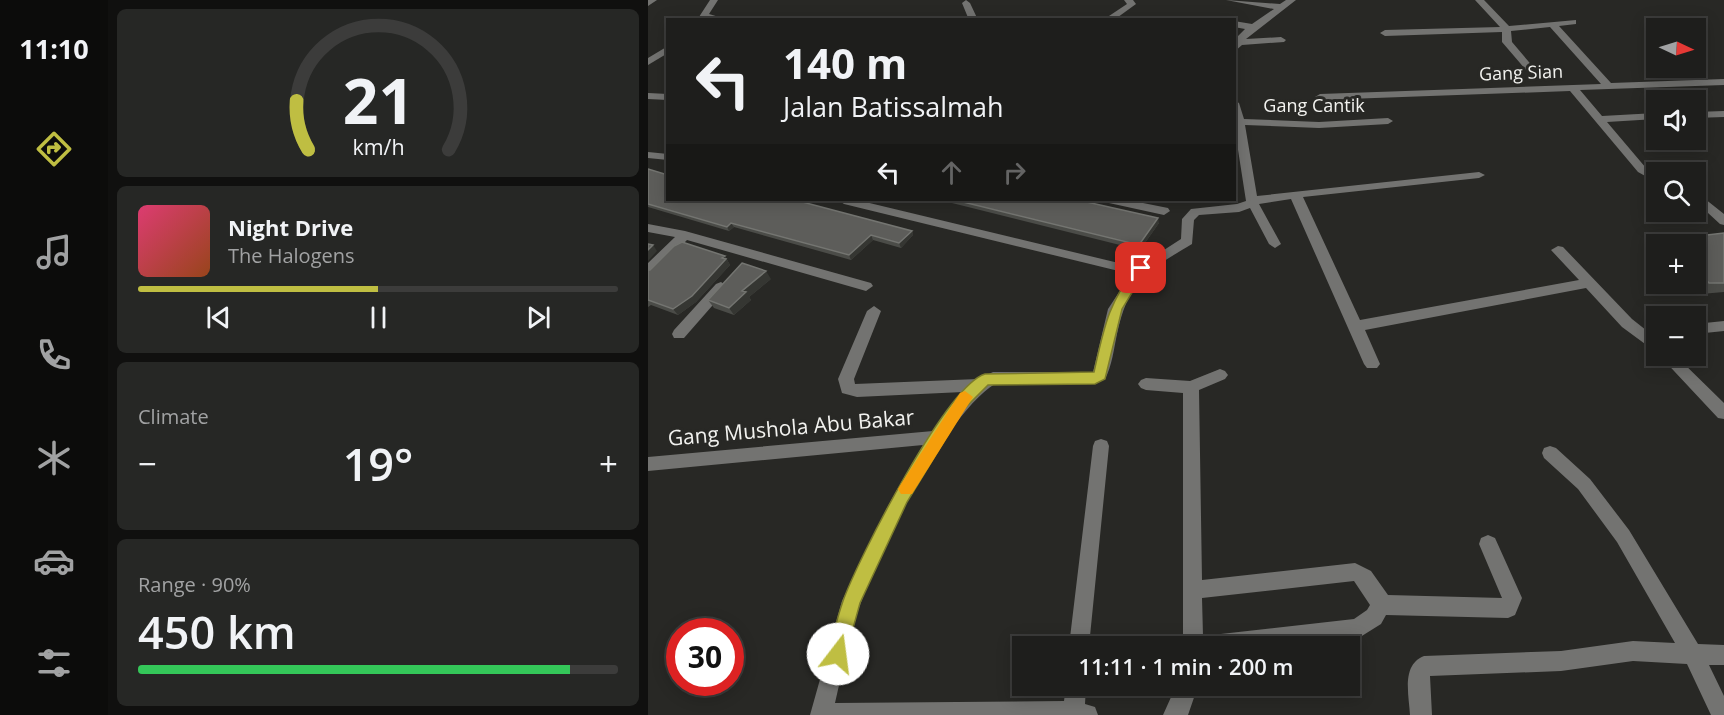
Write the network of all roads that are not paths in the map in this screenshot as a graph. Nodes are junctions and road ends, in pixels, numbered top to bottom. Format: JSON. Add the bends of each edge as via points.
{"nodes":[{"id":1,"x":653,"y":0,"type":"edge"},
{"id":2,"x":714,"y":0,"type":"edge"},
{"id":3,"x":1128,"y":0,"type":"edge"},
{"id":4,"x":1230,"y":0,"type":"edge"},
{"id":5,"x":1292,"y":0,"type":"edge"},
{"id":6,"x":1479,"y":0,"type":"edge"},
{"id":7,"x":648,"y":3,"type":"edge"},
{"id":8,"x":966,"y":3,"type":"dead end"},
{"id":9,"x":1282,"y":7,"type":"junction"},
{"id":10,"x":703,"y":18,"type":"edge"},
{"id":11,"x":973,"y":18,"type":"edge"},
{"id":12,"x":1110,"y":18,"type":"edge"},
{"id":13,"x":1573,"y":22,"type":"dead end"},
{"id":14,"x":1236,"y":24,"type":"edge"},
{"id":15,"x":1552,"y":24,"type":"junction"},
{"id":16,"x":1252,"y":27,"type":"junction"},
{"id":17,"x":1507,"y":29,"type":"junction"},
{"id":18,"x":1385,"y":33,"type":"dead end"},
{"id":19,"x":1281,"y":40,"type":"dead end"},
{"id":20,"x":1237,"y":43,"type":"edge"},
{"id":21,"x":666,"y":50,"type":"edge"},
{"id":22,"x":666,"y":59,"type":"edge"},
{"id":23,"x":648,"y":62,"type":"edge"},
{"id":24,"x":1529,"y":68,"type":"dead end"},
{"id":25,"x":648,"y":69,"type":"edge"},
{"id":26,"x":1724,"y":82,"type":"edge"},
{"id":27,"x":1573,"y":88,"type":"junction"},
{"id":28,"x":1610,"y":88,"type":"junction"},
{"id":29,"x":648,"y":96,"type":"edge"},
{"id":30,"x":666,"y":97,"type":"edge"},
{"id":31,"x":1320,"y":97,"type":"dead end"},
{"id":32,"x":1236,"y":109,"type":"edge"},
{"id":33,"x":1724,"y":114,"type":"edge"},
{"id":34,"x":1706,"y":115,"type":"edge"},
{"id":35,"x":1646,"y":117,"type":"edge"},
{"id":36,"x":1600,"y":119,"type":"junction"},
{"id":37,"x":1388,"y":121,"type":"dead end"},
{"id":38,"x":1240,"y":122,"type":"junction"},
{"id":39,"x":1239,"y":135,"type":"edge"},
{"id":40,"x":650,"y":152,"type":"edge"},
{"id":41,"x":666,"y":156,"type":"edge"},
{"id":42,"x":1646,"y":172,"type":"edge"},
{"id":43,"x":1479,"y":175,"type":"dead end"},
{"id":44,"x":1295,"y":194,"type":"junction"},
{"id":45,"x":1118,"y":201,"type":"edge"},
{"id":46,"x":1252,"y":201,"type":"junction"},
{"id":47,"x":867,"y":202,"type":"edge"},
{"id":48,"x":1706,"y":205,"type":"edge"},
{"id":49,"x":1164,"y":211,"type":"dead end"},
{"id":50,"x":1724,"y":221,"type":"edge"},
{"id":51,"x":648,"y":228,"type":"edge"},
{"id":52,"x":685,"y":235,"type":"junction"},
{"id":53,"x":1275,"y":244,"type":"dead end"},
{"id":54,"x":1558,"y":250,"type":"dead end"},
{"id":55,"x":742,"y":264,"type":"junction"},
{"id":56,"x":1127,"y":270,"type":"dead end"},
{"id":57,"x":648,"y":272,"type":"edge"},
{"id":58,"x":1589,"y":283,"type":"junction"},
{"id":59,"x":866,"y":286,"type":"dead end"},
{"id":60,"x":874,"y":311,"type":"dead end"},
{"id":61,"x":1356,"y":326,"type":"junction"},
{"id":62,"x":1724,"y":326,"type":"edge"},
{"id":63,"x":1706,"y":328,"type":"edge"},
{"id":64,"x":679,"y":334,"type":"dead end"},
{"id":65,"x":1646,"y":335,"type":"edge"},
{"id":66,"x":1372,"y":364,"type":"dead end"},
{"id":67,"x":1676,"y":366,"type":"edge"},
{"id":68,"x":1220,"y":375,"type":"dead end"},
{"id":69,"x":1146,"y":384,"type":"dead end"},
{"id":70,"x":976,"y":385,"type":"junction"},
{"id":71,"x":1191,"y":387,"type":"junction"},
{"id":72,"x":1724,"y":413,"type":"edge"},
{"id":73,"x":938,"y":437,"type":"junction"},
{"id":74,"x":1101,"y":446,"type":"dead end"},
{"id":75,"x":1550,"y":453,"type":"dead end"},
{"id":76,"x":648,"y":464,"type":"edge"},
{"id":77,"x":1488,"y":544,"type":"dead end"},
{"id":78,"x":1194,"y":590,"type":"junction"},
{"id":79,"x":1381,"y":603,"type":"junction"},
{"id":80,"x":1080,"y":636,"type":"edge"},
{"id":81,"x":1193,"y":636,"type":"edge"},
{"id":82,"x":1293,"y":636,"type":"edge"},
{"id":83,"x":1693,"y":654,"type":"junction"},
{"id":84,"x":1724,"y":655,"type":"edge"},
{"id":85,"x":1077,"y":696,"type":"edge"},
{"id":86,"x":1184,"y":696,"type":"edge"},
{"id":87,"x":1080,"y":714,"type":"edge"},
{"id":88,"x":821,"y":715,"type":"edge"},
{"id":89,"x":1174,"y":715,"type":"edge"},
{"id":90,"x":1421,"y":715,"type":"edge"},
{"id":91,"x":1722,"y":715,"type":"edge"}],
"edges":[{"from":1,"to":7,"type":"street"},
{"from":2,"to":10,"type":"street"},
{"from":3,"to":12,"type":"street","via":[[1132,4]]},
{"from":4,"to":9,"type":"street"},
{"from":5,"to":9,"type":"street"},
{"from":6,"to":17,"type":"street"},
{"from":8,"to":11,"type":"street"},
{"from":9,"to":16,"type":"street"},
{"from":13,"to":15,"type":"street"},
{"from":14,"to":16,"type":"street"},
{"from":15,"to":17,"type":"street"},
{"from":15,"to":28,"type":"street"},
{"from":16,"to":20,"type":"street"},
{"from":17,"to":18,"type":"street"},
{"from":17,"to":24,"type":"street","via":[[1507,42]]},
{"from":19,"to":20,"type":"street"},
{"from":21,"to":23,"type":"street"},
{"from":22,"to":25,"type":"street"},
{"from":26,"to":28,"type":"street","name":"Gang Sian"},
{"from":27,"to":28,"type":"street","name":"Gang Sian"},
{"from":27,"to":31,"type":"street","name":"Gang Sian"},
{"from":27,"to":36,"type":"street"},
{"from":29,"to":30,"type":"street"},
{"from":32,"to":38,"type":"street"},
{"from":33,"to":34,"type":"street"},
{"from":35,"to":36,"type":"street"},
{"from":36,"to":42,"type":"street"},
{"from":37,"to":38,"type":"street","name":"Gang Cantik","via":[[1319,125]]},
{"from":38,"to":39,"type":"street"},
{"from":39,"to":46,"type":"street"},
{"from":40,"to":41,"type":"street"},
{"from":43,"to":44,"type":"street"},
{"from":44,"to":46,"type":"street"},
{"from":44,"to":61,"type":"street"},
{"from":45,"to":49,"type":"street"},
{"from":46,"to":53,"type":"street"},
{"from":46,"to":70,"type":"street","via":[[1239,208],[1195,213],[1188,219],[1187,241],[1141,268],[1115,309],[1100,375],[993,378]]},
{"from":47,"to":56,"type":"street"},
{"from":48,"to":50,"type":"street"},
{"from":51,"to":52,"type":"street"},
{"from":52,"to":55,"type":"street"},
{"from":52,"to":57,"type":"street"},
{"from":54,"to":58,"type":"street"},
{"from":55,"to":59,"type":"street"},
{"from":55,"to":64,"type":"street"},
{"from":58,"to":61,"type":"street"},
{"from":58,"to":65,"type":"street","via":[[1627,322]]},
{"from":60,"to":70,"type":"street","name":"Gang Mushola Abu Bakar","via":[[846,380],[848,389]]},
{"from":61,"to":66,"type":"street"},
{"from":62,"to":63,"type":"street"},
{"from":67,"to":72,"type":"street"},
{"from":68,"to":71,"type":"street"},
{"from":69,"to":71,"type":"street"},
{"from":70,"to":73,"type":"street"},
{"from":71,"to":78,"type":"street"},
{"from":73,"to":76,"type":"street","name":"Gang Mushola Abu Bakar"},
{"from":73,"to":88,"type":"street","via":[[901,498],[852,602]]},
{"from":74,"to":80,"type":"street"},
{"from":75,"to":83,"type":"street","via":[[1584,484],[1623,537]]},
{"from":77,"to":79,"type":"street","via":[[1512,598],[1508,608]]},
{"from":78,"to":79,"type":"street","via":[[1355,572],[1365,578]]},
{"from":78,"to":81,"type":"street"},
{"from":79,"to":82,"type":"street","via":[[1374,617],[1357,629]]},
{"from":83,"to":84,"type":"street"},
{"from":83,"to":90,"type":"street","via":[[1633,651],[1561,662],[1424,666],[1419,672]]},
{"from":83,"to":91,"type":"street"},
{"from":85,"to":87,"type":"street"},
{"from":86,"to":89,"type":"street"},
{"from":87,"to":88,"type":"street"}]}
